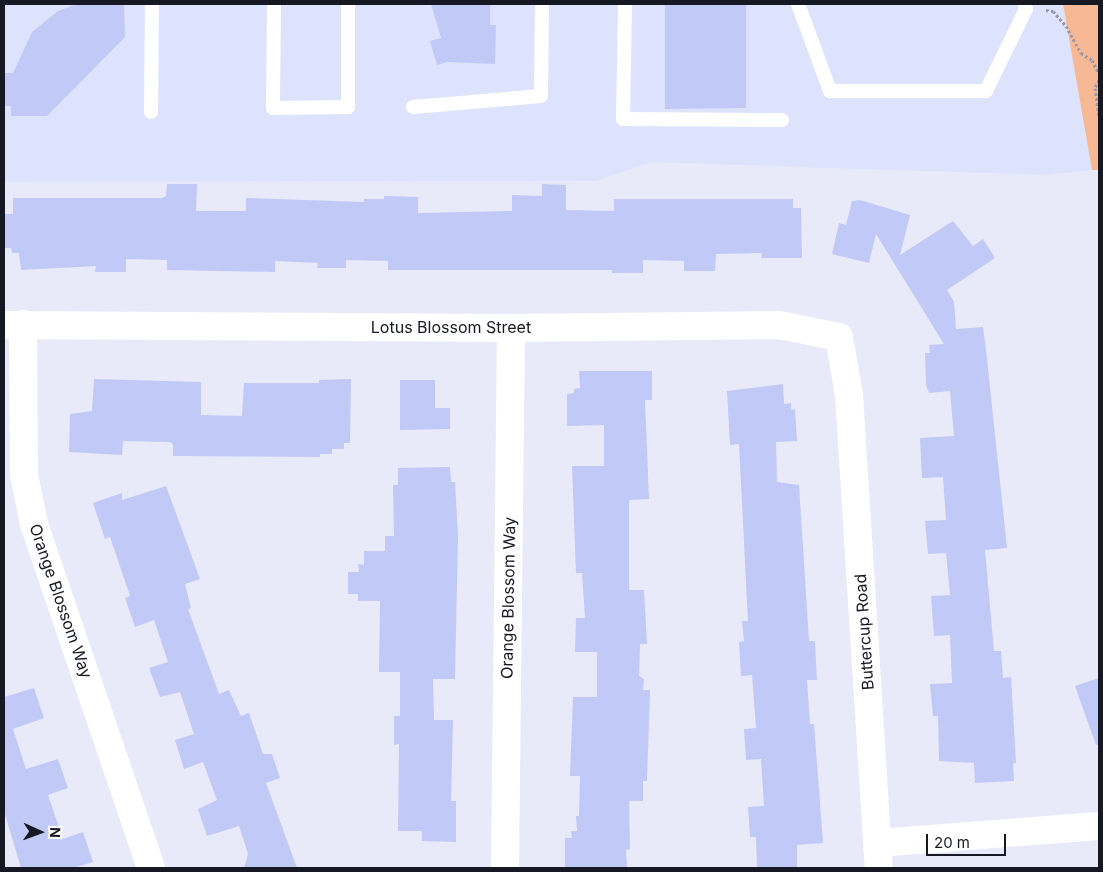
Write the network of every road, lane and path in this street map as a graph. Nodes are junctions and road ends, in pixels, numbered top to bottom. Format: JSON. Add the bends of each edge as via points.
{"nodes":[{"id":1,"x":152,"y":4,"type":"edge"},
{"id":2,"x":274,"y":4,"type":"edge"},
{"id":3,"x":348,"y":4,"type":"edge"},
{"id":4,"x":542,"y":4,"type":"edge"},
{"id":5,"x":625,"y":4,"type":"edge"},
{"id":6,"x":798,"y":4,"type":"edge"},
{"id":7,"x":1026,"y":6,"type":"edge"},
{"id":8,"x":1099,"y":74,"type":"edge"},
{"id":9,"x":1099,"y":80,"type":"edge"},
{"id":10,"x":413,"y":107,"type":"dead end"},
{"id":11,"x":150,"y":112,"type":"dead end"},
{"id":12,"x":1099,"y":117,"type":"edge"},
{"id":13,"x":782,"y":120,"type":"dead end"},
{"id":14,"x":13,"y":324,"type":"edge"},
{"id":15,"x":511,"y":328,"type":"junction"},
{"id":16,"x":849,"y":395,"type":"joint"},
{"id":17,"x":1099,"y":826,"type":"edge"},
{"id":18,"x":878,"y":856,"type":"edge"},
{"id":19,"x":151,"y":868,"type":"edge"},
{"id":20,"x":505,"y":868,"type":"edge"}],
"edges":[{"from":1,"to":11,"type":"lane"},
{"from":2,"to":3,"type":"lane","via":[[273,108],[348,107]]},
{"from":4,"to":10,"type":"lane","via":[[541,96]]},
{"from":5,"to":13,"type":"lane","via":[[623,118]]},
{"from":6,"to":7,"type":"lane","via":[[830,91],[986,91]]},
{"from":7,"to":8,"type":"path","via":[[1053,11]]},
{"from":9,"to":12,"type":"path","via":[[1096,88]]},
{"from":14,"to":15,"type":"street","name":"Lotus Blossom Street"},
{"from":14,"to":19,"type":"street","name":"Orange Blossom Way","via":[[24,475],[34,524]]},
{"from":15,"to":16,"type":"street","name":"Lotus Blossom Street","via":[[779,325],[839,337]]},
{"from":15,"to":20,"type":"street","name":"Orange Blossom Way"},
{"from":16,"to":18,"type":"street","name":"Buttercup Road"},
{"from":17,"to":18,"type":"street"}]}
